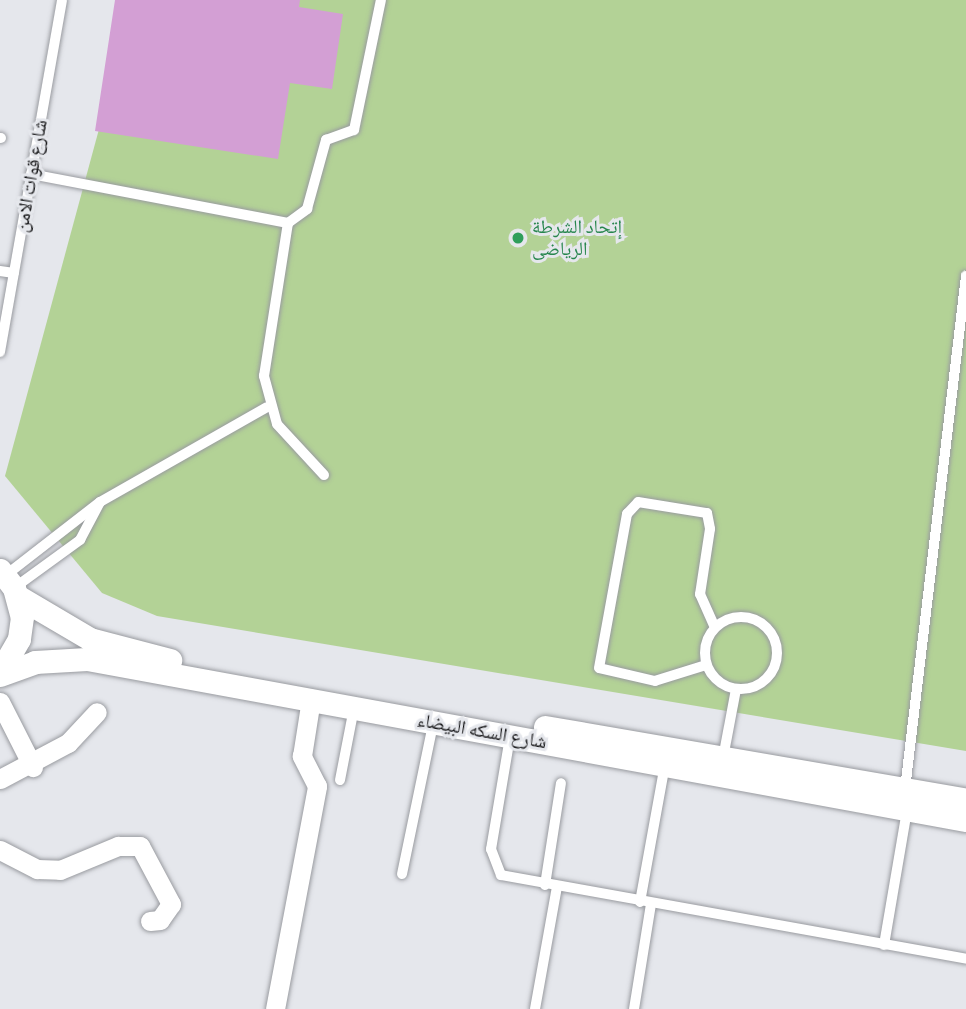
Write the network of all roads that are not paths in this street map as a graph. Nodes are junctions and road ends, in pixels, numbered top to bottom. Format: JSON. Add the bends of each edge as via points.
{"nodes":[{"id":1,"x":62,"y":0,"type":"edge"},
{"id":2,"x":381,"y":0,"type":"edge"},
{"id":3,"x":31,"y":174,"type":"junction"},
{"id":4,"x":288,"y":223,"type":"junction"},
{"id":5,"x":0,"y":271,"type":"edge"},
{"id":6,"x":14,"y":273,"type":"junction"},
{"id":7,"x":966,"y":276,"type":"edge"},
{"id":8,"x":0,"y":352,"type":"edge"},
{"id":9,"x":267,"y":407,"type":"junction"},
{"id":10,"x":324,"y":475,"type":"dead end"},
{"id":11,"x":100,"y":502,"type":"junction"},
{"id":12,"x":9,"y":582,"type":"edge"},
{"id":13,"x":715,"y":627,"type":"junction"},
{"id":14,"x":706,"y":665,"type":"junction"},
{"id":15,"x":0,"y":674,"type":"edge"},
{"id":16,"x":736,"y":690,"type":"junction"},
{"id":17,"x":311,"y":699,"type":"junction"},
{"id":18,"x":0,"y":702,"type":"edge"},
{"id":19,"x":355,"y":708,"type":"junction"},
{"id":20,"x":97,"y":712,"type":"dead end"},
{"id":21,"x":433,"y":722,"type":"junction"},
{"id":22,"x":510,"y":736,"type":"junction"},
{"id":23,"x":723,"y":758,"type":"junction"},
{"id":24,"x":665,"y":765,"type":"junction"},
{"id":25,"x":33,"y":767,"type":"junction"},
{"id":26,"x":0,"y":779,"type":"edge"},
{"id":27,"x":340,"y":780,"type":"dead end"},
{"id":28,"x":561,"y":783,"type":"dead end"},
{"id":29,"x":906,"y":800,"type":"junction"},
{"id":30,"x":966,"y":800,"type":"edge"},
{"id":31,"x":966,"y":820,"type":"edge"},
{"id":32,"x":0,"y":850,"type":"edge"},
{"id":33,"x":402,"y":874,"type":"dead end"},
{"id":34,"x":545,"y":885,"type":"junction"},
{"id":35,"x":557,"y":887,"type":"junction"},
{"id":36,"x":640,"y":902,"type":"junction"},
{"id":37,"x":651,"y":904,"type":"junction"},
{"id":38,"x":150,"y":921,"type":"dead end"},
{"id":39,"x":884,"y":945,"type":"junction"},
{"id":40,"x":966,"y":959,"type":"edge"},
{"id":41,"x":275,"y":1009,"type":"edge"},
{"id":42,"x":535,"y":1009,"type":"edge"},
{"id":43,"x":634,"y":1009,"type":"edge"}],
"edges":[{"from":1,"to":3,"type":"lane","name":"شارع قوات الامن"},
{"from":2,"to":4,"type":"lane","via":[[354,130],[326,140],[307,209]]},
{"from":3,"to":4,"type":"lane"},
{"from":3,"to":6,"type":"lane","name":"شارع قوات الامن"},
{"from":4,"to":9,"type":"lane","via":[[264,376]]},
{"from":5,"to":6,"type":"lane"},
{"from":6,"to":8,"type":"lane","name":"شارع قوات الامن"},
{"from":7,"to":29,"type":"lane"},
{"from":9,"to":10,"type":"lane"},
{"from":9,"to":11,"type":"lane"},
{"from":11,"to":12,"type":"lane"},
{"from":11,"to":12,"type":"lane","via":[[80,540]]},
{"from":12,"to":15,"type":"street","via":[[19,639]]},
{"from":12,"to":23,"type":"street","name":"شارع السكه البيضاء","via":[[90,639],[173,661]]},
{"from":13,"to":14,"type":"lane","via":[[708,638]]},
{"from":13,"to":14,"type":"lane","via":[[700,594],[711,521],[707,513],[638,502],[627,514],[599,668],[655,681]]},
{"from":13,"to":16,"type":"lane","via":[[726,620],[753,619],[773,636],[771,674]]},
{"from":14,"to":16,"type":"lane","via":[[712,677]]},
{"from":15,"to":17,"type":"street","name":"شارع السكه البيضاء","via":[[47,659],[87,659]]},
{"from":16,"to":23,"type":"lane"},
{"from":17,"to":19,"type":"street","name":"شارع السكه البيضاء"},
{"from":17,"to":41,"type":"street","via":[[302,756],[317,786]]},
{"from":18,"to":25,"type":"street"},
{"from":19,"to":21,"type":"street","name":"شارع السكه البيضاء"},
{"from":19,"to":27,"type":"lane"},
{"from":20,"to":25,"type":"street"},
{"from":21,"to":22,"type":"street","name":"شارع السكه البيضاء"},
{"from":21,"to":33,"type":"lane"},
{"from":22,"to":24,"type":"street","name":"شارع السكه البيضاء"},
{"from":22,"to":34,"type":"lane","via":[[491,859],[501,875]]},
{"from":23,"to":29,"type":"street","name":"شارع السكه البيضاء"},
{"from":24,"to":29,"type":"street","name":"شارع السكه البيضاء"},
{"from":24,"to":36,"type":"lane"},
{"from":25,"to":26,"type":"street"},
{"from":28,"to":34,"type":"lane"},
{"from":29,"to":30,"type":"street","name":"شارع السكه البيضاء"},
{"from":29,"to":31,"type":"street","name":"شارع السكه البيضاء"},
{"from":29,"to":39,"type":"lane"},
{"from":32,"to":38,"type":"street","via":[[37,869],[60,870],[118,846],[140,846],[171,904],[160,920]]},
{"from":34,"to":35,"type":"lane"},
{"from":35,"to":36,"type":"lane"},
{"from":35,"to":42,"type":"lane"},
{"from":36,"to":37,"type":"lane"},
{"from":37,"to":39,"type":"lane"},
{"from":37,"to":43,"type":"lane"},
{"from":39,"to":40,"type":"lane"}]}
